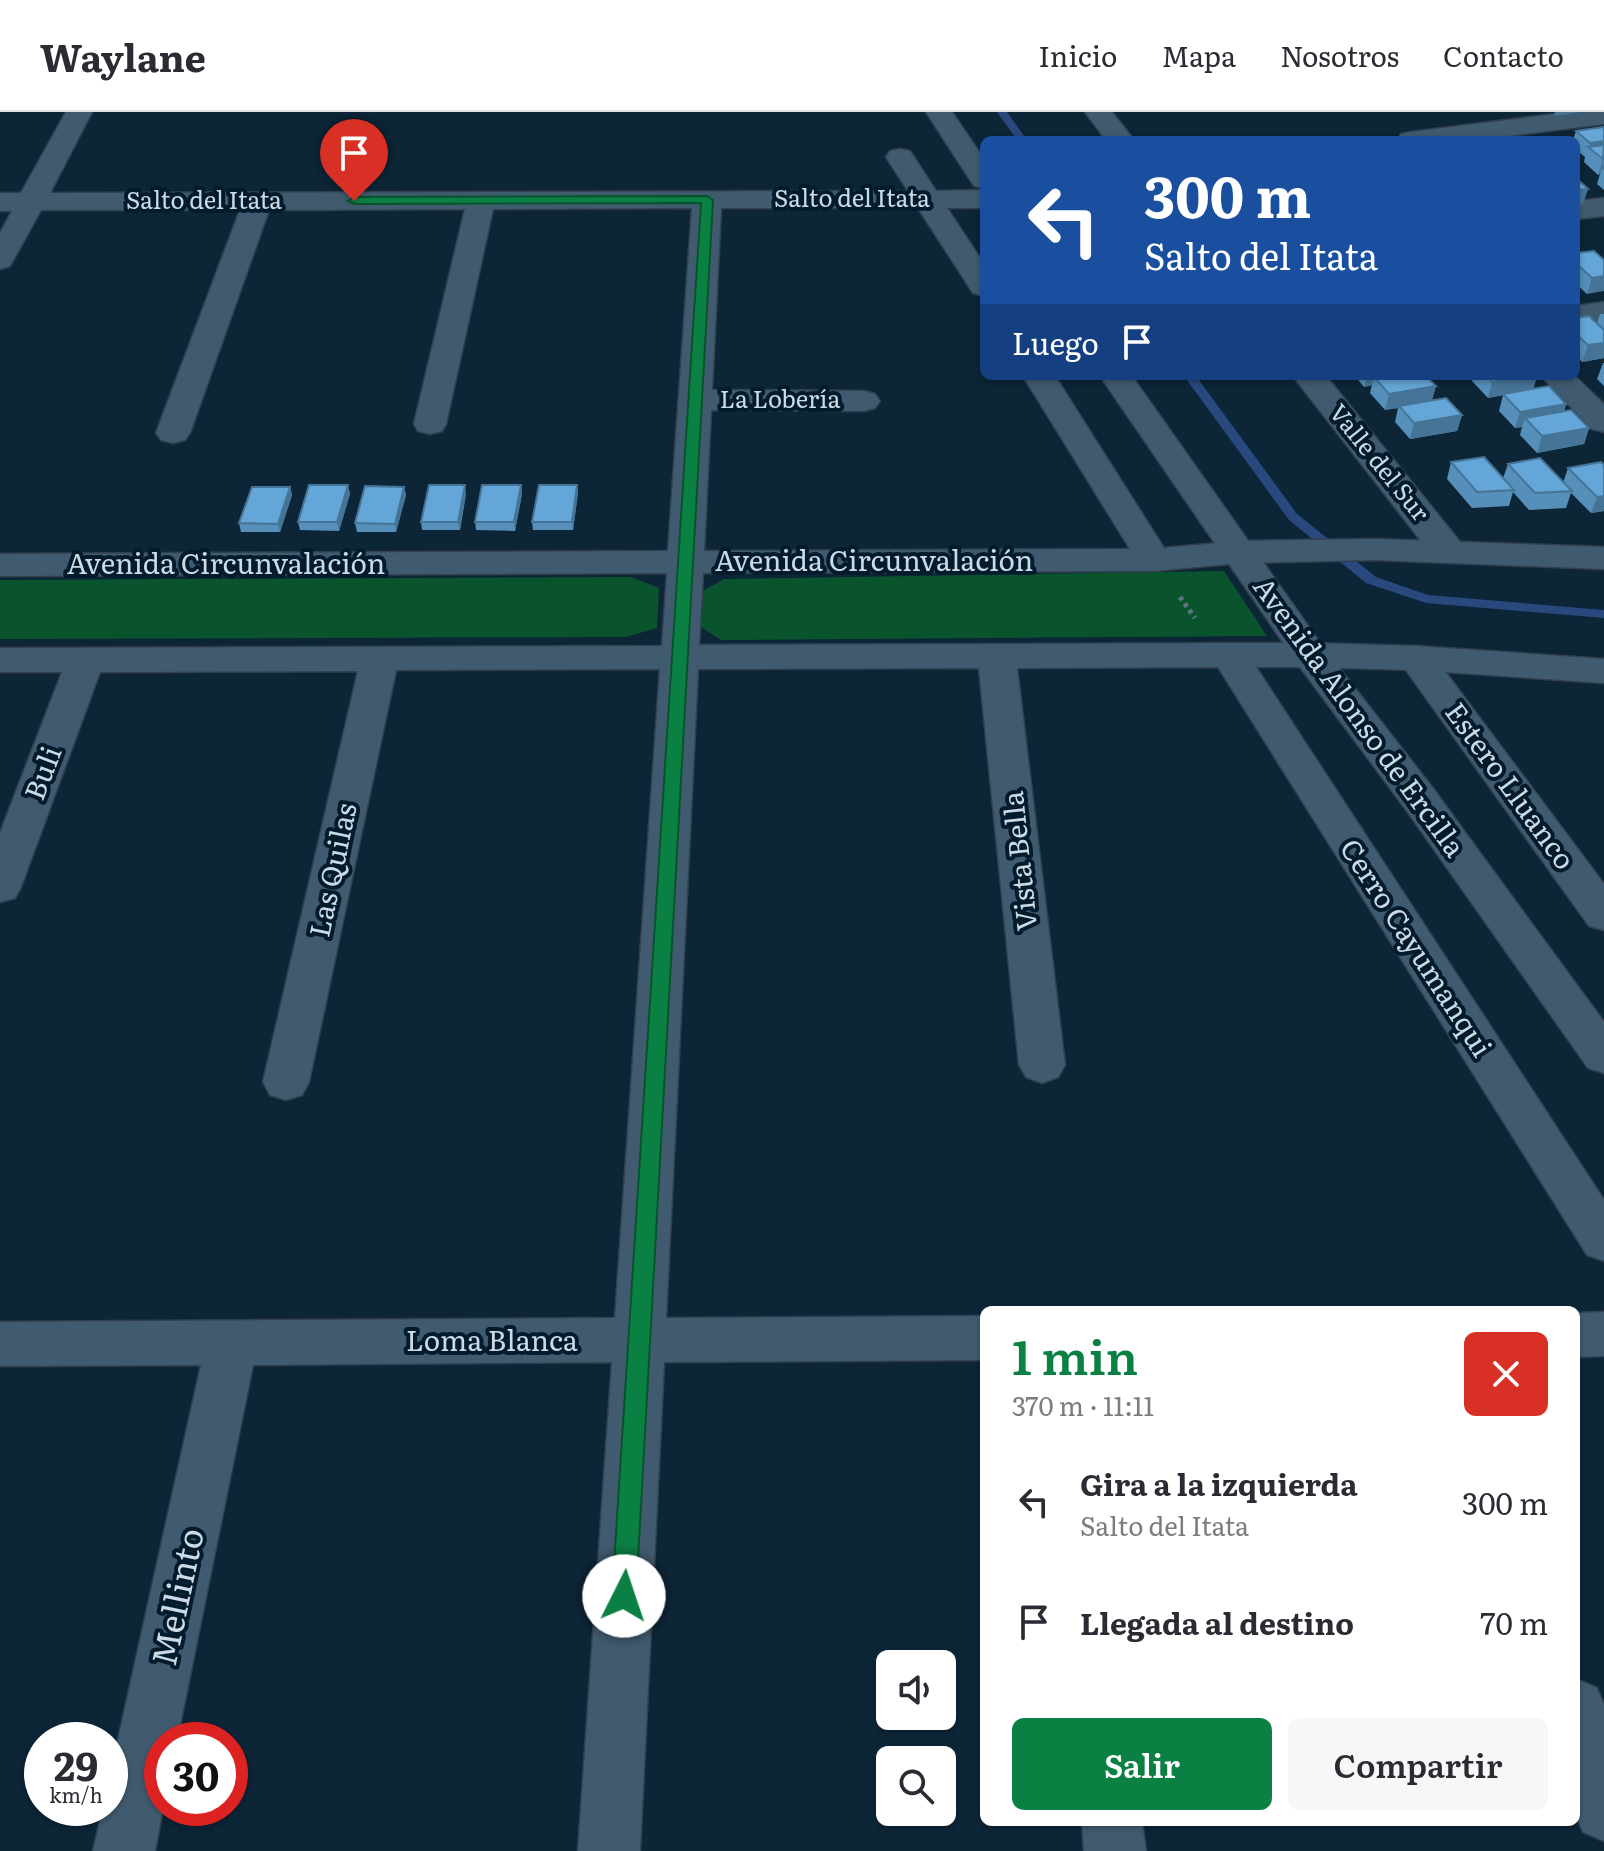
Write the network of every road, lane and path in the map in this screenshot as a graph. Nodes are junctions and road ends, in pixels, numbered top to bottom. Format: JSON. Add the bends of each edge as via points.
{"nodes":[{"id":1,"x":79,"y":112,"type":"edge"},
{"id":2,"x":939,"y":112,"type":"edge"},
{"id":3,"x":1098,"y":112,"type":"edge"},
{"id":4,"x":1604,"y":116,"type":"edge"},
{"id":5,"x":1117,"y":136,"type":"edge"},
{"id":6,"x":1443,"y":136,"type":"edge"},
{"id":7,"x":900,"y":157,"type":"dead end"},
{"id":8,"x":980,"y":174,"type":"edge"},
{"id":9,"x":929,"y":199,"type":"junction"},
{"id":10,"x":980,"y":199,"type":"edge"},
{"id":11,"x":481,"y":200,"type":"junction"},
{"id":12,"x":707,"y":200,"type":"junction"},
{"id":13,"x":258,"y":201,"type":"junction"},
{"id":14,"x":0,"y":202,"type":"edge"},
{"id":15,"x":31,"y":202,"type":"junction"},
{"id":16,"x":1604,"y":207,"type":"edge"},
{"id":17,"x":1580,"y":210,"type":"edge"},
{"id":18,"x":0,"y":260,"type":"edge"},
{"id":19,"x":980,"y":281,"type":"edge"},
{"id":20,"x":1604,"y":311,"type":"edge"},
{"id":21,"x":1580,"y":314,"type":"edge"},
{"id":22,"x":1042,"y":380,"type":"edge"},
{"id":23,"x":1119,"y":380,"type":"edge"},
{"id":24,"x":1312,"y":380,"type":"edge"},
{"id":25,"x":1561,"y":380,"type":"edge"},
{"id":26,"x":696,"y":400,"type":"junction"},
{"id":27,"x":864,"y":401,"type":"dead end"},
{"id":28,"x":1604,"y":422,"type":"edge"},
{"id":29,"x":430,"y":424,"type":"dead end"},
{"id":30,"x":173,"y":433,"type":"dead end"},
{"id":31,"x":1448,"y":551,"type":"junction"},
{"id":32,"x":1240,"y":552,"type":"junction"},
{"id":33,"x":1604,"y":558,"type":"edge"},
{"id":34,"x":1154,"y":560,"type":"junction"},
{"id":35,"x":686,"y":562,"type":"junction"},
{"id":36,"x":0,"y":565,"type":"edge"},
{"id":37,"x":1229,"y":655,"type":"junction"},
{"id":38,"x":1310,"y":655,"type":"junction"},
{"id":39,"x":997,"y":656,"type":"junction"},
{"id":40,"x":380,"y":658,"type":"junction"},
{"id":41,"x":680,"y":658,"type":"junction"},
{"id":42,"x":1416,"y":658,"type":"junction"},
{"id":43,"x":86,"y":659,"type":"junction"},
{"id":44,"x":0,"y":660,"type":"edge"},
{"id":45,"x":1604,"y":671,"type":"edge"},
{"id":46,"x":0,"y":887,"type":"edge"},
{"id":47,"x":1604,"y":915,"type":"edge"},
{"id":48,"x":1604,"y":1056,"type":"edge"},
{"id":49,"x":1042,"y":1065,"type":"dead end"},
{"id":50,"x":286,"y":1082,"type":"dead end"},
{"id":51,"x":1604,"y":1241,"type":"edge"},
{"id":52,"x":1604,"y":1334,"type":"edge"},
{"id":53,"x":1580,"y":1335,"type":"edge"},
{"id":54,"x":980,"y":1338,"type":"edge"},
{"id":55,"x":639,"y":1340,"type":"junction"},
{"id":56,"x":232,"y":1342,"type":"junction"},
{"id":57,"x":0,"y":1344,"type":"edge"},
{"id":58,"x":1580,"y":1723,"type":"edge"},
{"id":59,"x":1604,"y":1811,"type":"edge"},
{"id":60,"x":1112,"y":1826,"type":"edge"},
{"id":61,"x":124,"y":1851,"type":"edge"},
{"id":62,"x":609,"y":1851,"type":"edge"},
{"id":63,"x":1115,"y":1851,"type":"edge"}],
"edges":[{"from":1,"to":15,"type":"street"},
{"from":2,"to":8,"type":"street"},
{"from":3,"to":5,"type":"street"},
{"from":4,"to":6,"type":"street"},
{"from":7,"to":9,"type":"street"},
{"from":9,"to":10,"type":"street","name":"Salto del Itata"},
{"from":9,"to":12,"type":"street","name":"Salto del Itata"},
{"from":9,"to":19,"type":"street"},
{"from":11,"to":12,"type":"street","name":"Salto del Itata"},
{"from":11,"to":13,"type":"street","name":"Salto del Itata"},
{"from":11,"to":29,"type":"street"},
{"from":12,"to":26,"type":"street"},
{"from":13,"to":15,"type":"street","name":"Salto del Itata"},
{"from":13,"to":30,"type":"street"},
{"from":14,"to":15,"type":"street","name":"Salto del Itata"},
{"from":15,"to":18,"type":"street"},
{"from":16,"to":17,"type":"street"},
{"from":20,"to":21,"type":"street"},
{"from":22,"to":34,"type":"street"},
{"from":23,"to":32,"type":"street","name":"Avenida Alonso de Ercilla"},
{"from":24,"to":31,"type":"street","name":"Valle del Sur"},
{"from":25,"to":28,"type":"street"},
{"from":26,"to":27,"type":"street","name":"La Lobería"},
{"from":26,"to":35,"type":"street"},
{"from":31,"to":32,"type":"street","name":"Avenida Circunvalación"},
{"from":31,"to":33,"type":"street","name":"Avenida Circunvalación"},
{"from":32,"to":34,"type":"street","name":"Avenida Circunvalación"},
{"from":32,"to":38,"type":"street","name":"Avenida Alonso de Ercilla"},
{"from":34,"to":35,"type":"street","name":"Avenida Circunvalación"},
{"from":34,"to":37,"type":"path","via":[[1205,632]]},
{"from":35,"to":36,"type":"street","name":"Avenida Circunvalación"},
{"from":35,"to":41,"type":"street"},
{"from":37,"to":38,"type":"street"},
{"from":37,"to":39,"type":"street"},
{"from":37,"to":51,"type":"street","name":"Cerro Cayumanqui"},
{"from":38,"to":42,"type":"street"},
{"from":38,"to":48,"type":"street","name":"Avenida Alonso de Ercilla"},
{"from":39,"to":41,"type":"street"},
{"from":39,"to":49,"type":"street","name":"Vista Bella"},
{"from":40,"to":41,"type":"street"},
{"from":40,"to":43,"type":"street"},
{"from":40,"to":50,"type":"street","name":"Las Quilas"},
{"from":41,"to":55,"type":"street"},
{"from":42,"to":45,"type":"street"},
{"from":42,"to":47,"type":"street","name":"Estero Lluanco"},
{"from":43,"to":44,"type":"street"},
{"from":43,"to":46,"type":"street","name":"Buli"},
{"from":52,"to":53,"type":"street"},
{"from":54,"to":55,"type":"street","name":"Loma Blanca"},
{"from":55,"to":56,"type":"street","name":"Loma Blanca"},
{"from":55,"to":62,"type":"street"},
{"from":56,"to":57,"type":"street","name":"Loma Blanca"},
{"from":56,"to":61,"type":"street","name":"Mellinto"},
{"from":58,"to":59,"type":"street"},
{"from":60,"to":63,"type":"street"}]}
